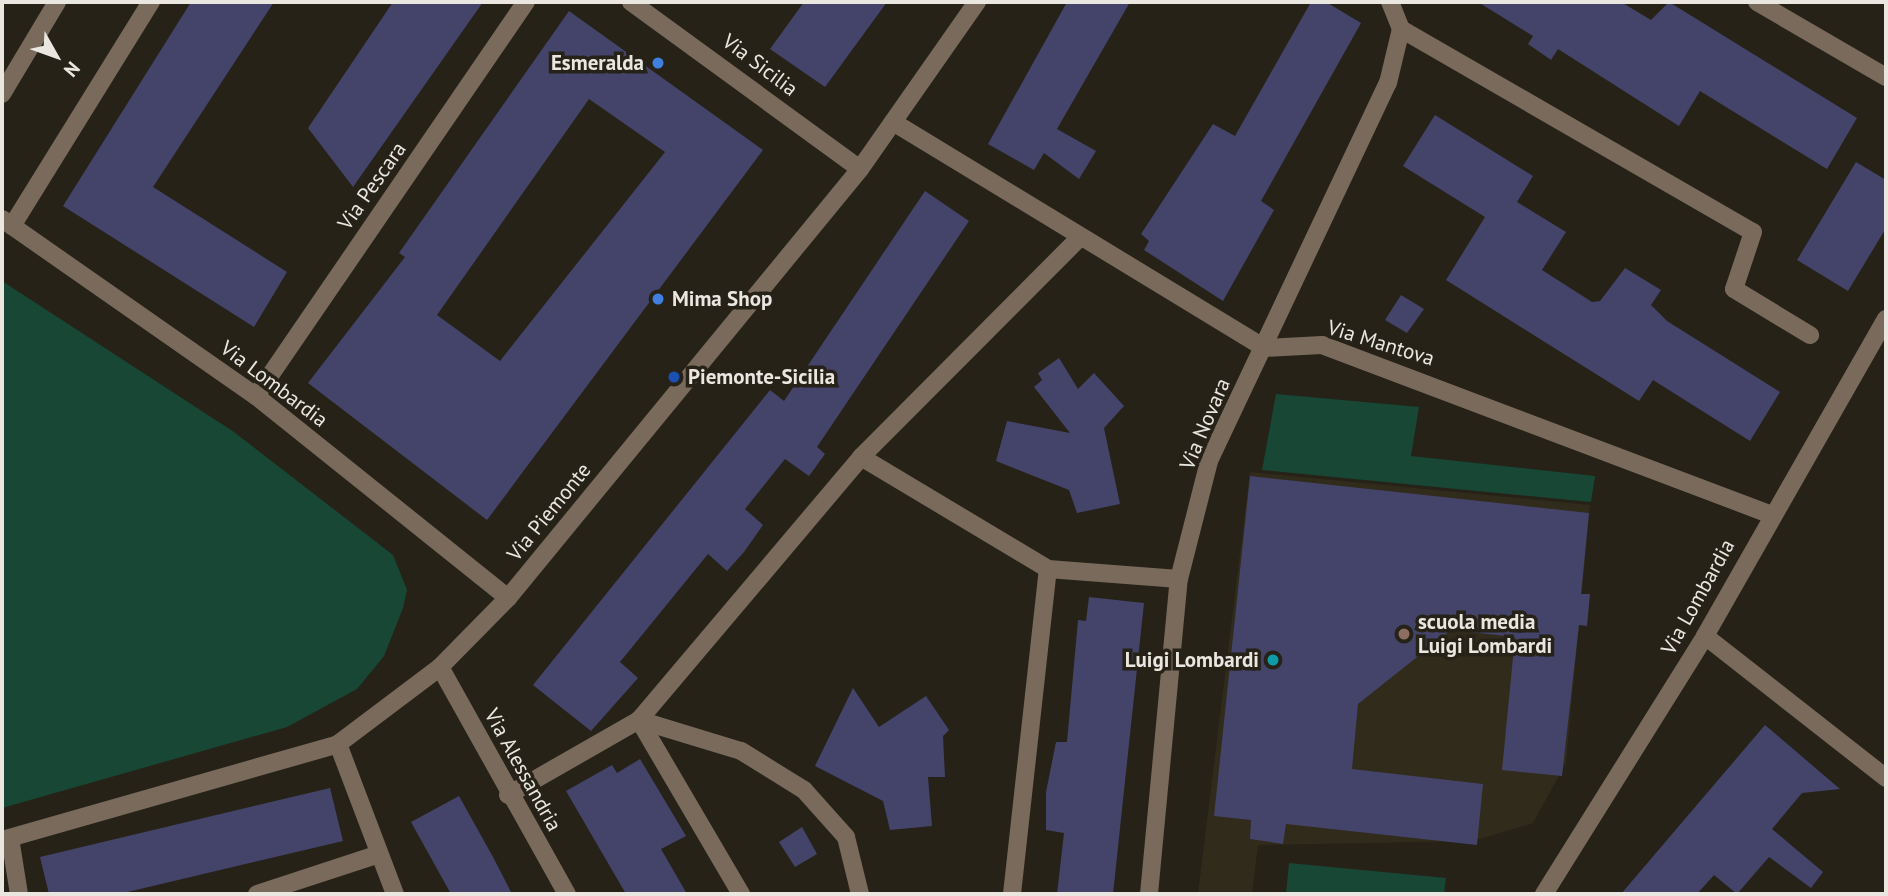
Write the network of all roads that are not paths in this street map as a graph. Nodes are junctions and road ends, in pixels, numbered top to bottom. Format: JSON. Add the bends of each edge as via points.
{"nodes":[{"id":1,"x":57,"y":2,"type":"edge"},
{"id":2,"x":151,"y":2,"type":"edge"},
{"id":3,"x":526,"y":2,"type":"edge"},
{"id":4,"x":631,"y":2,"type":"edge"},
{"id":5,"x":977,"y":2,"type":"edge"},
{"id":6,"x":1390,"y":2,"type":"edge"},
{"id":7,"x":1757,"y":2,"type":"edge"},
{"id":8,"x":1401,"y":29,"type":"junction"},
{"id":9,"x":1886,"y":77,"type":"edge"},
{"id":10,"x":2,"y":94,"type":"edge"},
{"id":11,"x":893,"y":122,"type":"junction"},
{"id":12,"x":860,"y":169,"type":"junction"},
{"id":13,"x":7,"y":223,"type":"edge"},
{"id":14,"x":1079,"y":238,"type":"junction"},
{"id":15,"x":1886,"y":319,"type":"edge"},
{"id":16,"x":1810,"y":335,"type":"dead end"},
{"id":17,"x":1264,"y":348,"type":"junction"},
{"id":18,"x":256,"y":396,"type":"junction"},
{"id":19,"x":861,"y":457,"type":"junction"},
{"id":20,"x":1769,"y":514,"type":"junction"},
{"id":21,"x":1048,"y":569,"type":"junction"},
{"id":22,"x":1179,"y":579,"type":"junction"},
{"id":23,"x":508,"y":598,"type":"junction"},
{"id":24,"x":1705,"y":636,"type":"junction"},
{"id":25,"x":440,"y":667,"type":"junction"},
{"id":26,"x":639,"y":720,"type":"junction"},
{"id":27,"x":338,"y":744,"type":"junction"},
{"id":28,"x":1886,"y":778,"type":"edge"},
{"id":29,"x":509,"y":795,"type":"junction"},
{"id":30,"x":6,"y":839,"type":"edge"},
{"id":31,"x":376,"y":855,"type":"junction"},
{"id":32,"x":19,"y":894,"type":"edge"},
{"id":33,"x":257,"y":894,"type":"edge"},
{"id":34,"x":395,"y":894,"type":"edge"},
{"id":35,"x":567,"y":894,"type":"edge"},
{"id":36,"x":740,"y":894,"type":"edge"},
{"id":37,"x":860,"y":894,"type":"edge"},
{"id":38,"x":1012,"y":894,"type":"edge"},
{"id":39,"x":1149,"y":894,"type":"edge"},
{"id":40,"x":1544,"y":894,"type":"edge"}],
"edges":[{"from":1,"to":10,"type":"street"},
{"from":2,"to":13,"type":"street"},
{"from":3,"to":18,"type":"street","name":"Via Pescara"},
{"from":4,"to":12,"type":"street","name":"Via Sicilia"},
{"from":5,"to":11,"type":"street","name":"Via Piemonte"},
{"from":6,"to":8,"type":"street"},
{"from":7,"to":9,"type":"street"},
{"from":8,"to":16,"type":"street","via":[[1753,232],[1734,289]]},
{"from":8,"to":17,"type":"street","name":"Via Novara","via":[[1388,83]]},
{"from":11,"to":12,"type":"street","name":"Via Piemonte"},
{"from":11,"to":14,"type":"street"},
{"from":12,"to":23,"type":"street","name":"Via Piemonte"},
{"from":13,"to":18,"type":"street","name":"Via Lombardia"},
{"from":14,"to":17,"type":"street"},
{"from":14,"to":19,"type":"street"},
{"from":15,"to":20,"type":"street","name":"Via Lombardia"},
{"from":17,"to":20,"type":"street","name":"Via Mantova","via":[[1322,345]]},
{"from":17,"to":22,"type":"street","name":"Via Novara","via":[[1209,461]]},
{"from":18,"to":23,"type":"street","name":"Via Lombardia"},
{"from":19,"to":21,"type":"street"},
{"from":19,"to":26,"type":"street"},
{"from":20,"to":24,"type":"street","name":"Via Lombardia"},
{"from":21,"to":22,"type":"street"},
{"from":21,"to":38,"type":"street"},
{"from":22,"to":39,"type":"street","name":"Via Novara"},
{"from":23,"to":25,"type":"street","name":"Via Piemonte"},
{"from":24,"to":28,"type":"street"},
{"from":24,"to":40,"type":"street","name":"Via Lombardia"},
{"from":25,"to":27,"type":"street","name":"Via Piemonte"},
{"from":25,"to":29,"type":"street","name":"Via Alessandria"},
{"from":26,"to":29,"type":"street"},
{"from":26,"to":36,"type":"street"},
{"from":26,"to":37,"type":"street","via":[[741,751],[804,790],[846,837]]},
{"from":27,"to":30,"type":"street","name":"Via Piemonte"},
{"from":27,"to":31,"type":"street"},
{"from":29,"to":35,"type":"street","name":"Via Alessandria"},
{"from":30,"to":32,"type":"street"},
{"from":31,"to":33,"type":"street"},
{"from":31,"to":34,"type":"street"}]}
